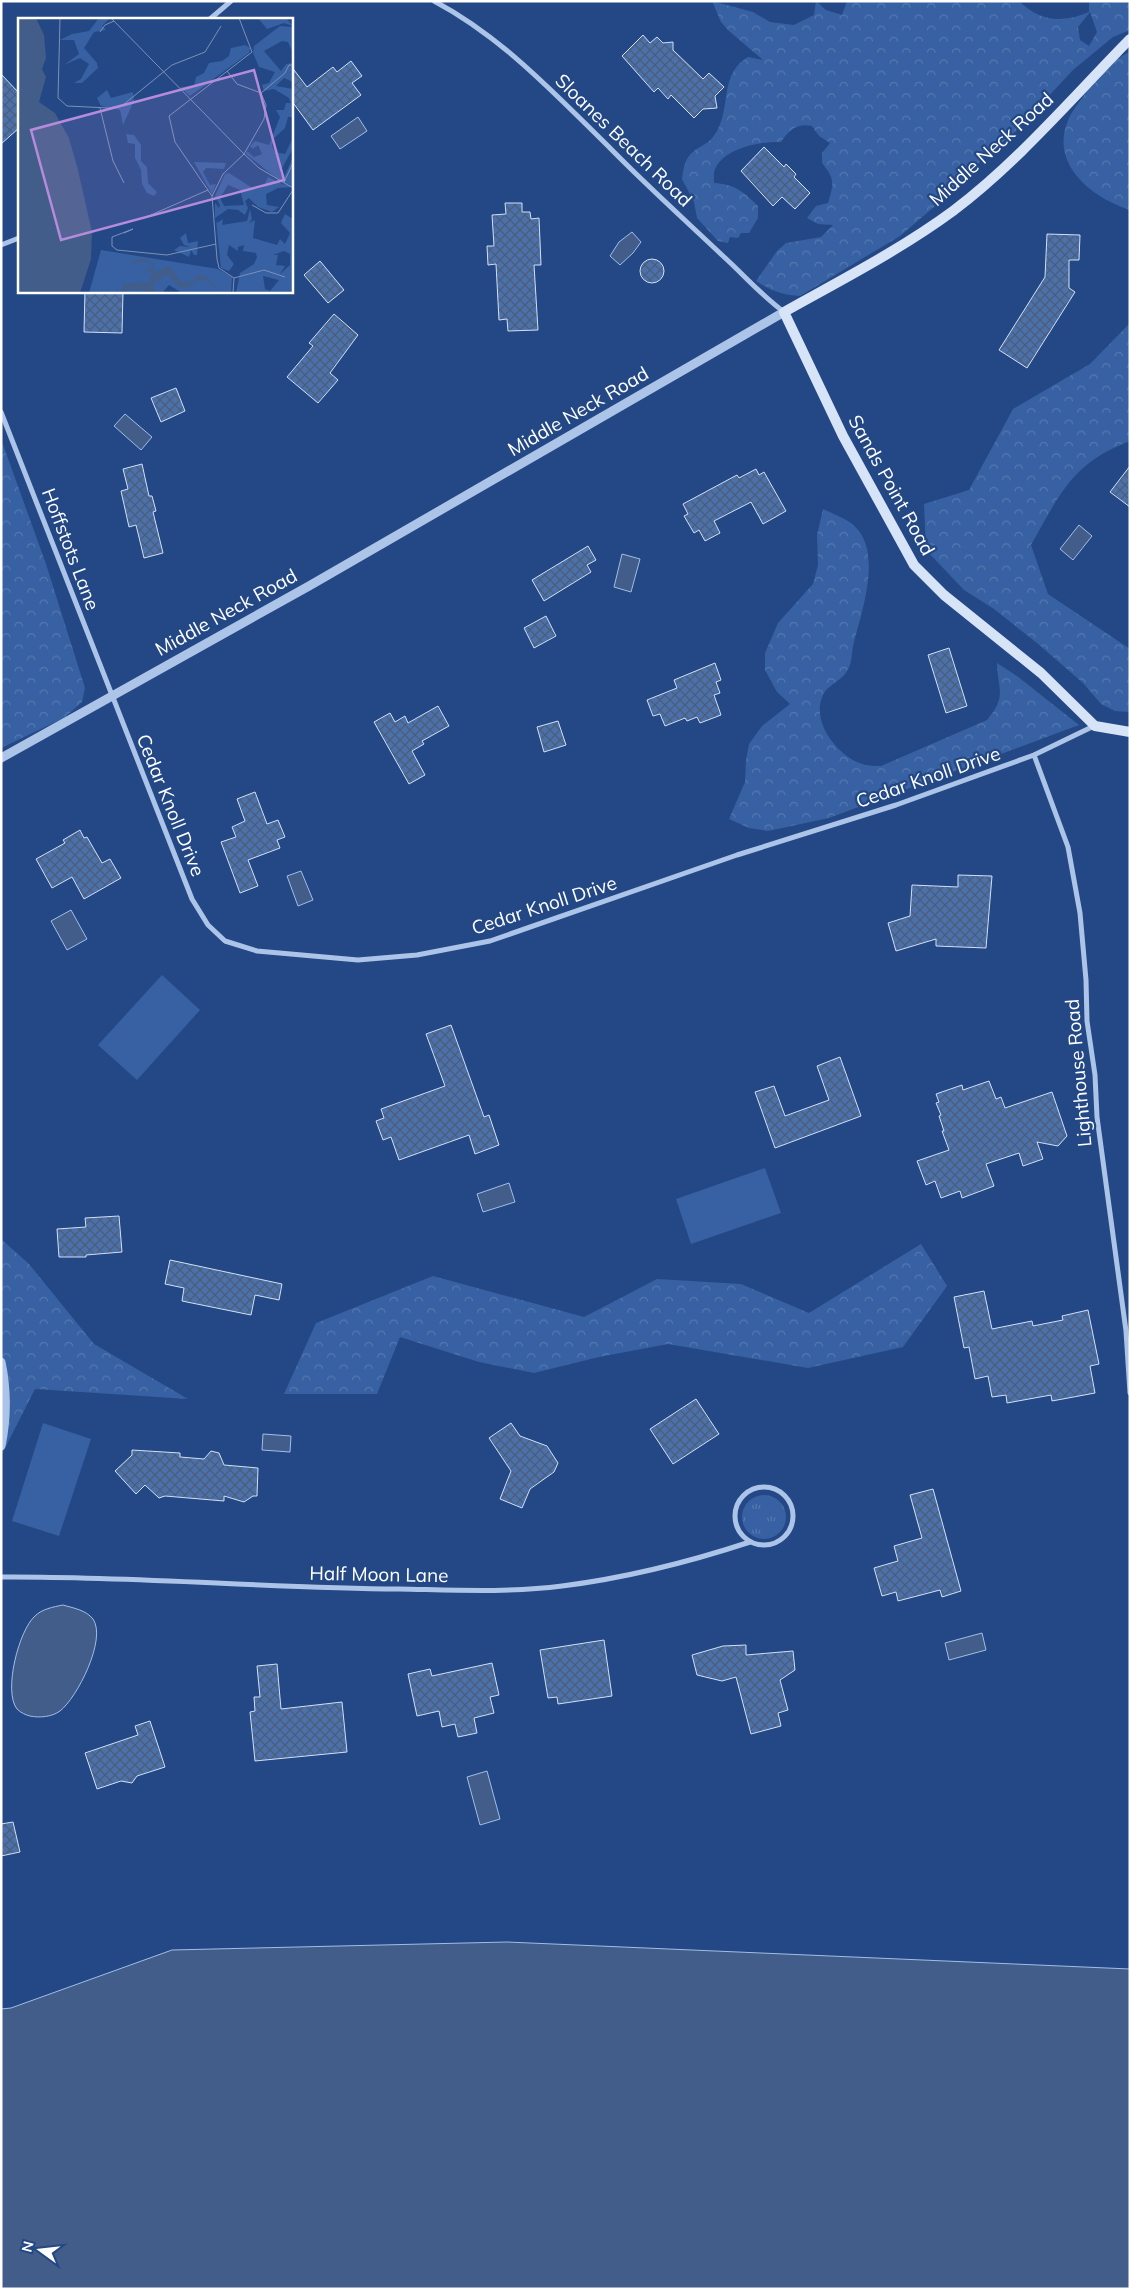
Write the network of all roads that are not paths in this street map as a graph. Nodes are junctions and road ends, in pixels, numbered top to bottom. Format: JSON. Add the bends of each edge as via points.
{"nodes":[{"id":1,"x":231,"y":1,"type":"edge"},
{"id":2,"x":434,"y":1,"type":"edge"},
{"id":3,"x":211,"y":18,"type":"edge"},
{"id":4,"x":1130,"y":39,"type":"edge"},
{"id":5,"x":18,"y":238,"type":"edge"},
{"id":6,"x":1,"y":245,"type":"edge"},
{"id":7,"x":784,"y":312,"type":"junction"},
{"id":8,"x":1,"y":412,"type":"edge"},
{"id":9,"x":112,"y":696,"type":"junction"},
{"id":10,"x":1095,"y":726,"type":"junction"},
{"id":11,"x":1130,"y":732,"type":"edge"},
{"id":12,"x":1034,"y":755,"type":"junction"},
{"id":13,"x":1,"y":758,"type":"edge"},
{"id":14,"x":1,"y":1362,"type":"edge"},
{"id":15,"x":1130,"y":1393,"type":"edge"},
{"id":16,"x":1,"y":1446,"type":"edge"},
{"id":17,"x":750,"y":1542,"type":"junction"},
{"id":18,"x":1,"y":1577,"type":"edge"}],
"edges":[{"from":1,"to":3,"type":"street"},
{"from":2,"to":7,"type":"street","name":"Sloanes Beach Road","via":[[492,38],[532,71],[761,296]]},
{"from":4,"to":7,"type":"main road","name":"Middle Neck Road","via":[[1028,144],[954,210],[900,246]]},
{"from":5,"to":6,"type":"street"},
{"from":7,"to":9,"type":"street","name":"Middle Neck Road"},
{"from":7,"to":10,"type":"main road","name":"Sands Point Road","via":[[843,436],[914,565],[944,595],[1041,673]]},
{"from":8,"to":9,"type":"street","name":"Hoffstots Lane"},
{"from":9,"to":12,"type":"street","name":"Cedar Knoll Drive","via":[[192,899],[208,925],[225,941],[257,951],[358,960],[417,955],[490,941],[737,855],[896,805]]},
{"from":9,"to":13,"type":"street","name":"Middle Neck Road"},
{"from":10,"to":11,"type":"main road"},
{"from":10,"to":12,"type":"street"},
{"from":12,"to":15,"type":"street","name":"Lighthouse Road","via":[[1068,848],[1080,913],[1087,1021],[1126,1331]]},
{"from":14,"to":16,"type":"street","via":[[7,1388]]},
{"from":17,"to":17,"type":"street","name":"Half Moon Lane","via":[[769,1545],[786,1536],[791,1527],[792,1508],[781,1492],[772,1488],[754,1489],[740,1501],[736,1509],[738,1528]]},
{"from":17,"to":18,"type":"street","name":"Half Moon Lane","via":[[653,1570],[563,1586],[510,1591],[325,1589],[90,1577]]}]}
